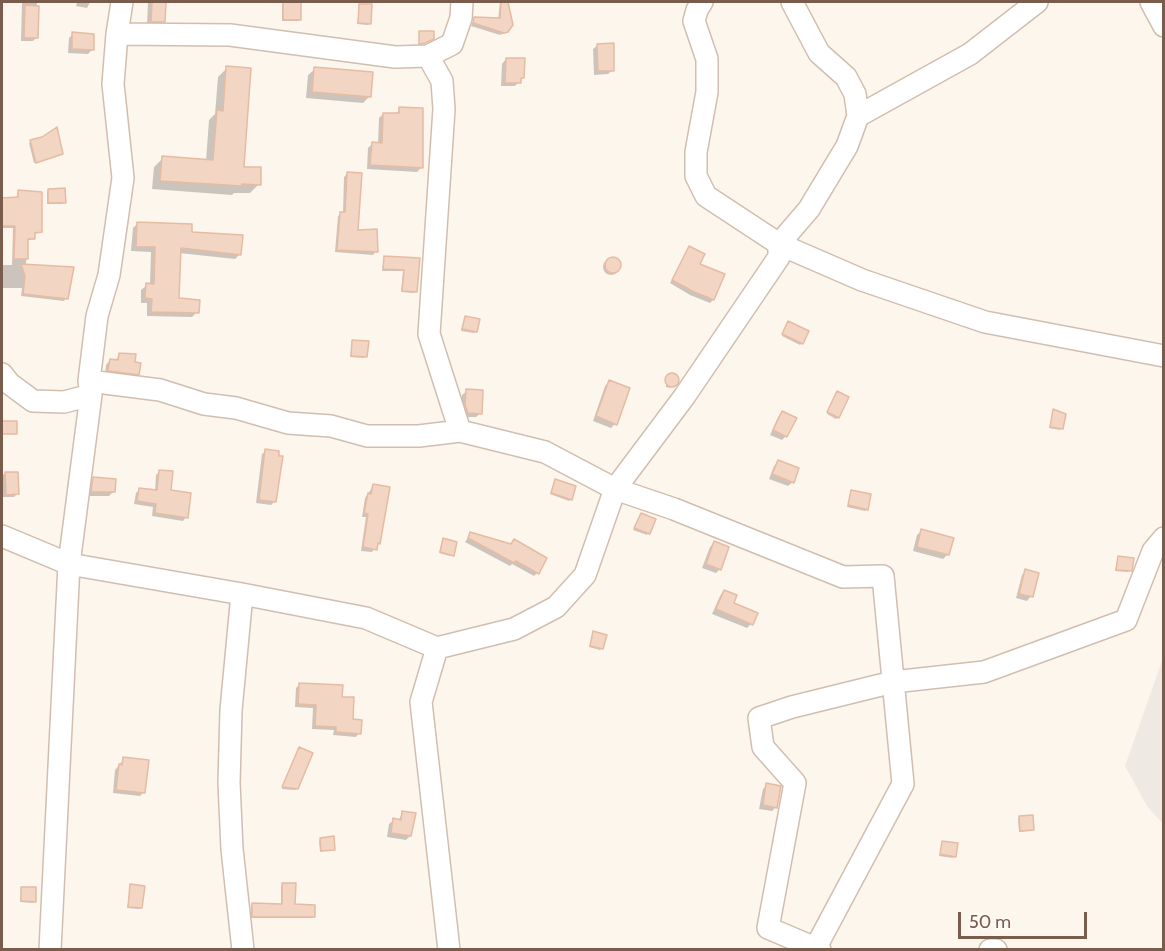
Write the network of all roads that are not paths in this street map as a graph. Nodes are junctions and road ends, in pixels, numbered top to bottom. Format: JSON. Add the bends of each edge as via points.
{"nodes":[{"id":1,"x":122,"y":2,"type":"edge"},
{"id":2,"x":462,"y":2,"type":"edge"},
{"id":3,"x":702,"y":2,"type":"edge"},
{"id":4,"x":792,"y":2,"type":"edge"},
{"id":5,"x":1037,"y":2,"type":"edge"},
{"id":6,"x":1151,"y":2,"type":"edge"},
{"id":7,"x":1164,"y":26,"type":"edge"},
{"id":8,"x":117,"y":34,"type":"junction"},
{"id":9,"x":428,"y":57,"type":"junction"},
{"id":10,"x":858,"y":116,"type":"junction"},
{"id":11,"x":779,"y":244,"type":"junction"},
{"id":12,"x":1164,"y":356,"type":"edge"},
{"id":13,"x":2,"y":374,"type":"edge"},
{"id":14,"x":90,"y":388,"type":"junction"},
{"id":15,"x":460,"y":431,"type":"junction"},
{"id":16,"x":615,"y":489,"type":"junction"},
{"id":17,"x":2,"y":536,"type":"edge"},
{"id":18,"x":1164,"y":538,"type":"edge"},
{"id":19,"x":69,"y":564,"type":"junction"},
{"id":20,"x":242,"y":594,"type":"junction"},
{"id":21,"x":437,"y":648,"type":"junction"},
{"id":22,"x":893,"y":682,"type":"junction"},
{"id":23,"x":818,"y":948,"type":"edge"},
{"id":24,"x":50,"y":950,"type":"edge"},
{"id":25,"x":243,"y":950,"type":"edge"},
{"id":26,"x":448,"y":950,"type":"edge"},
{"id":27,"x":990,"y":950,"type":"edge"},
{"id":28,"x":996,"y":950,"type":"edge"}],
"edges":[{"from":1,"to":8,"type":"street"},
{"from":2,"to":9,"type":"street","via":[[452,44]]},
{"from":3,"to":11,"type":"street","via":[[694,21],[707,59],[696,176],[706,196]]},
{"from":4,"to":10,"type":"street","via":[[819,53],[846,77],[855,94]]},
{"from":5,"to":10,"type":"street","via":[[970,54]]},
{"from":6,"to":7,"type":"street"},
{"from":8,"to":9,"type":"street","via":[[230,35],[395,57]]},
{"from":8,"to":14,"type":"street","via":[[114,84],[123,178],[109,275],[97,316]]},
{"from":9,"to":15,"type":"street","via":[[442,81],[444,109],[429,334]]},
{"from":10,"to":11,"type":"street","via":[[847,146],[809,209]]},
{"from":11,"to":12,"type":"street","via":[[862,280],[985,322]]},
{"from":11,"to":16,"type":"street","via":[[779,257],[684,397]]},
{"from":13,"to":14,"type":"street","via":[[33,402],[63,402]]},
{"from":14,"to":15,"type":"street","via":[[160,390],[288,423],[331,426],[367,436]]},
{"from":14,"to":19,"type":"street"},
{"from":15,"to":16,"type":"street","via":[[545,452]]},
{"from":16,"to":21,"type":"street","via":[[585,575],[556,607],[514,628]]},
{"from":16,"to":22,"type":"street","via":[[843,577],[883,576]]},
{"from":17,"to":19,"type":"street"},
{"from":18,"to":22,"type":"street","via":[[1153,552],[1126,621],[984,672]]},
{"from":19,"to":20,"type":"street"},
{"from":19,"to":24,"type":"street"},
{"from":20,"to":21,"type":"street","via":[[366,618]]},
{"from":20,"to":25,"type":"street","via":[[231,710],[229,783]]},
{"from":21,"to":26,"type":"street","via":[[420,702]]},
{"from":22,"to":23,"type":"street","via":[[903,784]]},
{"from":22,"to":23,"type":"street","via":[[759,718],[763,747],[795,783],[768,928]]},
{"from":27,"to":28,"type":"street"}]}
